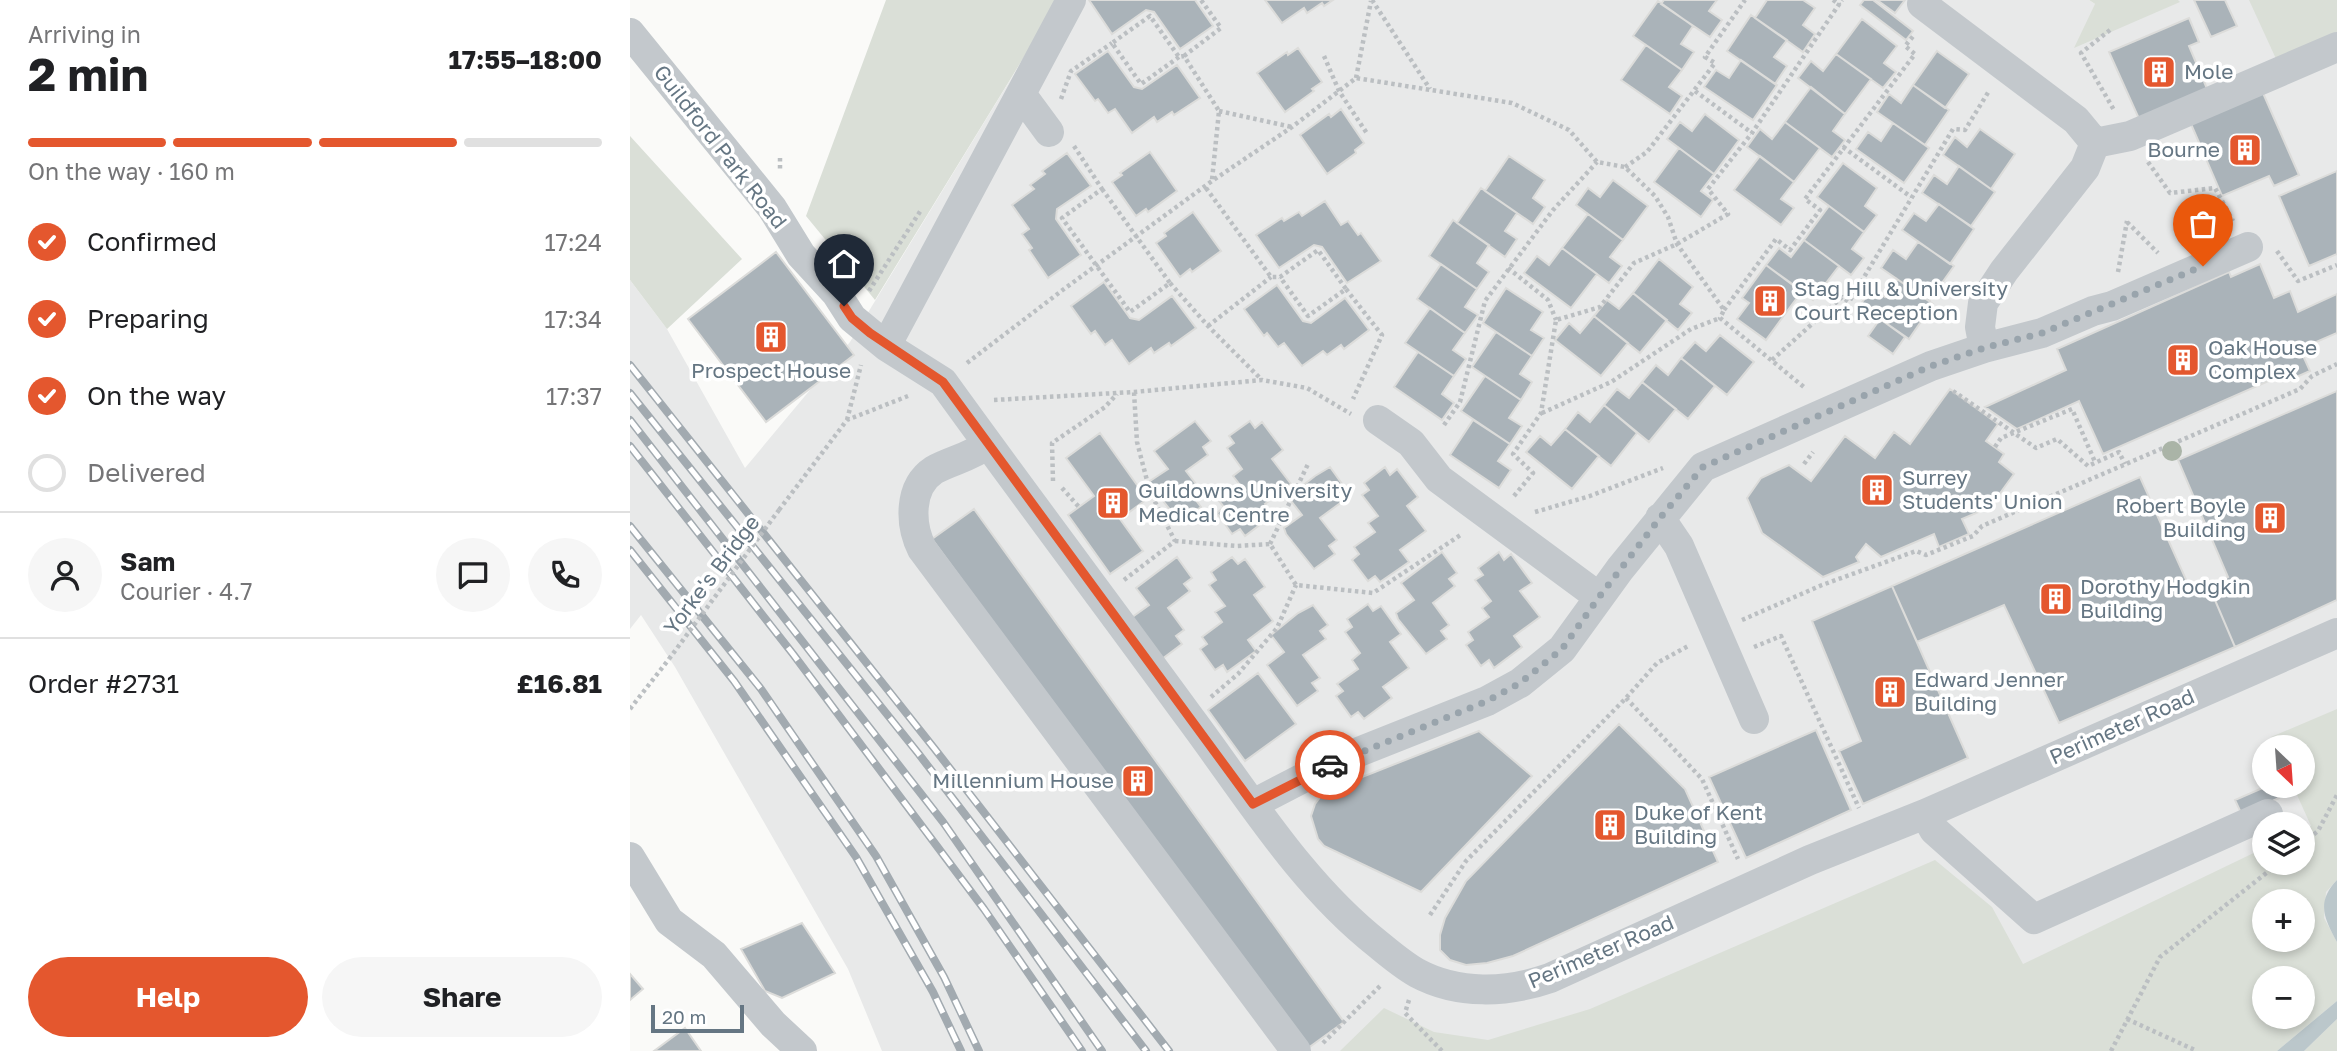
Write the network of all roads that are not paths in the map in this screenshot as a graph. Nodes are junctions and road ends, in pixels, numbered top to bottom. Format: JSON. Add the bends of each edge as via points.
{"nodes":[{"id":1,"x":1071,"y":0,"type":"edge"},
{"id":2,"x":1922,"y":4,"type":"dead end"},
{"id":3,"x":630,"y":33,"type":"edge"},
{"id":4,"x":2337,"y":47,"type":"edge"},
{"id":5,"x":1021,"y":94,"type":"junction"},
{"id":6,"x":1049,"y":132,"type":"road end"},
{"id":7,"x":2095,"y":143,"type":"junction"},
{"id":8,"x":2248,"y":247,"type":"dead end"},
{"id":9,"x":836,"y":293,"type":"joint"},
{"id":10,"x":878,"y":340,"type":"junction"},
{"id":11,"x":1984,"y":348,"type":"junction"},
{"id":12,"x":1378,"y":421,"type":"road end"},
{"id":13,"x":988,"y":443,"type":"junction"},
{"id":14,"x":1660,"y":518,"type":"junction"},
{"id":15,"x":1599,"y":597,"type":"junction"},
{"id":16,"x":2337,"y":633,"type":"edge"},
{"id":17,"x":1754,"y":719,"type":"dead end"},
{"id":18,"x":1253,"y":804,"type":"junction"},
{"id":19,"x":1925,"y":814,"type":"junction"},
{"id":20,"x":2252,"y":821,"type":"edge"},
{"id":21,"x":630,"y":856,"type":"edge"},
{"id":22,"x":802,"y":1051,"type":"edge"},
{"id":23,"x":1296,"y":1051,"type":"edge"}],
"edges":[{"from":1,"to":5,"type":"street"},
{"from":2,"to":7,"type":"street","via":[[2076,120]]},
{"from":3,"to":9,"type":"street","name":"Guildford Park Road","via":[[772,208],[800,255]]},
{"from":4,"to":7,"type":"street","via":[[2130,136]]},
{"from":5,"to":6,"type":"street"},
{"from":5,"to":10,"type":"street"},
{"from":7,"to":11,"type":"street","via":[[2085,168],[1983,303],[1980,327]]},
{"from":8,"to":11,"type":"street","via":[[2042,333]]},
{"from":9,"to":10,"type":"street","name":"Perimeter Road","via":[[852,318]]},
{"from":10,"to":13,"type":"street","name":"Perimeter Road","via":[[943,382]]},
{"from":11,"to":14,"type":"street","via":[[1931,366],[1703,467]]},
{"from":12,"to":15,"type":"street","via":[[1410,443],[1439,479]]},
{"from":13,"to":18,"type":"street","name":"Perimeter Road"},
{"from":13,"to":23,"type":"street","via":[[926,476],[915,501],[912,524],[922,550]]},
{"from":14,"to":15,"type":"street"},
{"from":14,"to":17,"type":"street","via":[[1679,546]]},
{"from":15,"to":18,"type":"street","via":[[1562,649],[1520,683],[1487,701],[1336,761]]},
{"from":16,"to":19,"type":"street","name":"Perimeter Road"},
{"from":18,"to":19,"type":"street","name":"Perimeter Road","via":[[1318,890],[1353,925],[1410,968],[1434,981],[1467,988],[1521,987],[1565,972]]},
{"from":19,"to":20,"type":"street","via":[[1934,830],[2034,919]]},
{"from":21,"to":22,"type":"street","via":[[669,921],[714,955]]}]}
